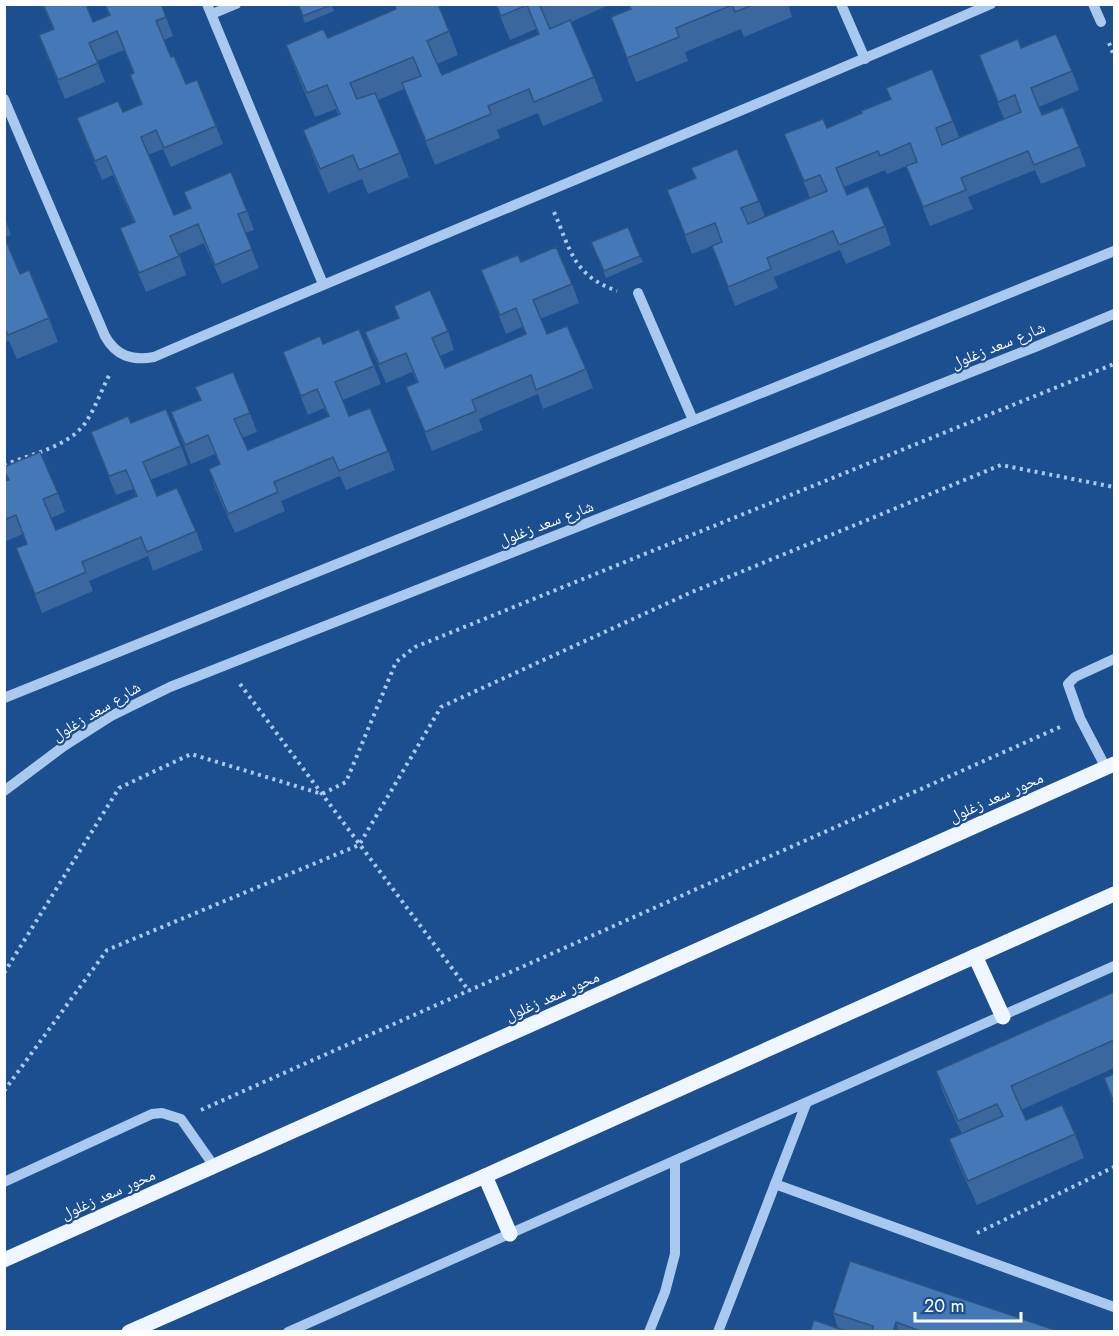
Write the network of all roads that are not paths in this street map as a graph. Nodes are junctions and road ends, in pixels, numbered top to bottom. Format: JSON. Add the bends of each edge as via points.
{"nodes":[{"id":1,"x":236,"y":4,"type":"edge"},
{"id":2,"x":841,"y":4,"type":"edge"},
{"id":3,"x":991,"y":4,"type":"edge"},
{"id":4,"x":1094,"y":4,"type":"edge"},
{"id":5,"x":209,"y":9,"type":"edge"},
{"id":6,"x":1101,"y":22,"type":"dead end"},
{"id":7,"x":865,"y":59,"type":"junction"},
{"id":8,"x":4,"y":99,"type":"edge"},
{"id":9,"x":1114,"y":251,"type":"edge"},
{"id":10,"x":323,"y":284,"type":"junction"},
{"id":11,"x":638,"y":292,"type":"road end"},
{"id":12,"x":1114,"y":314,"type":"edge"},
{"id":13,"x":693,"y":420,"type":"junction"},
{"id":14,"x":1114,"y":659,"type":"edge"},
{"id":15,"x":4,"y":698,"type":"edge"},
{"id":16,"x":1112,"y":766,"type":"edge"},
{"id":17,"x":4,"y":791,"type":"edge"},
{"id":18,"x":1114,"y":894,"type":"edge"},
{"id":19,"x":975,"y":956,"type":"junction"},
{"id":20,"x":1114,"y":966,"type":"edge"},
{"id":21,"x":1003,"y":1017,"type":"junction"},
{"id":22,"x":806,"y":1104,"type":"junction"},
{"id":23,"x":675,"y":1162,"type":"junction"},
{"id":24,"x":214,"y":1166,"type":"junction"},
{"id":25,"x":485,"y":1176,"type":"junction"},
{"id":26,"x":4,"y":1182,"type":"edge"},
{"id":27,"x":775,"y":1184,"type":"junction"},
{"id":28,"x":510,"y":1234,"type":"junction"},
{"id":29,"x":4,"y":1260,"type":"edge"},
{"id":30,"x":1114,"y":1307,"type":"edge"},
{"id":31,"x":129,"y":1332,"type":"edge"},
{"id":32,"x":288,"y":1332,"type":"edge"},
{"id":33,"x":649,"y":1332,"type":"edge"},
{"id":34,"x":718,"y":1332,"type":"edge"}],
"edges":[{"from":1,"to":5,"type":"street"},
{"from":2,"to":7,"type":"street"},
{"from":3,"to":7,"type":"street"},
{"from":4,"to":6,"type":"street"},
{"from":5,"to":10,"type":"street"},
{"from":7,"to":10,"type":"street"},
{"from":8,"to":10,"type":"street","via":[[105,336],[120,354],[130,358],[154,357]]},
{"from":9,"to":13,"type":"street"},
{"from":11,"to":13,"type":"street"},
{"from":12,"to":17,"type":"street","name":"شارع سعد زغلول","via":[[170,687],[111,716]]},
{"from":13,"to":15,"type":"street"},
{"from":14,"to":16,"type":"street","via":[[1068,684],[1080,718]]},
{"from":16,"to":24,"type":"main road","name":"محور سعد زغلول"},
{"from":18,"to":19,"type":"main road"},
{"from":19,"to":21,"type":"main road"},
{"from":19,"to":25,"type":"main road"},
{"from":20,"to":21,"type":"street"},
{"from":21,"to":22,"type":"street"},
{"from":22,"to":23,"type":"street"},
{"from":22,"to":27,"type":"street"},
{"from":23,"to":28,"type":"street"},
{"from":23,"to":33,"type":"street","via":[[675,1254]]},
{"from":24,"to":26,"type":"street","via":[[181,1119],[162,1113],[152,1114]]},
{"from":24,"to":29,"type":"main road","name":"محور سعد زغلول"},
{"from":25,"to":28,"type":"main road"},
{"from":25,"to":31,"type":"main road"},
{"from":27,"to":30,"type":"street"},
{"from":27,"to":34,"type":"street"},
{"from":28,"to":32,"type":"street"}]}
